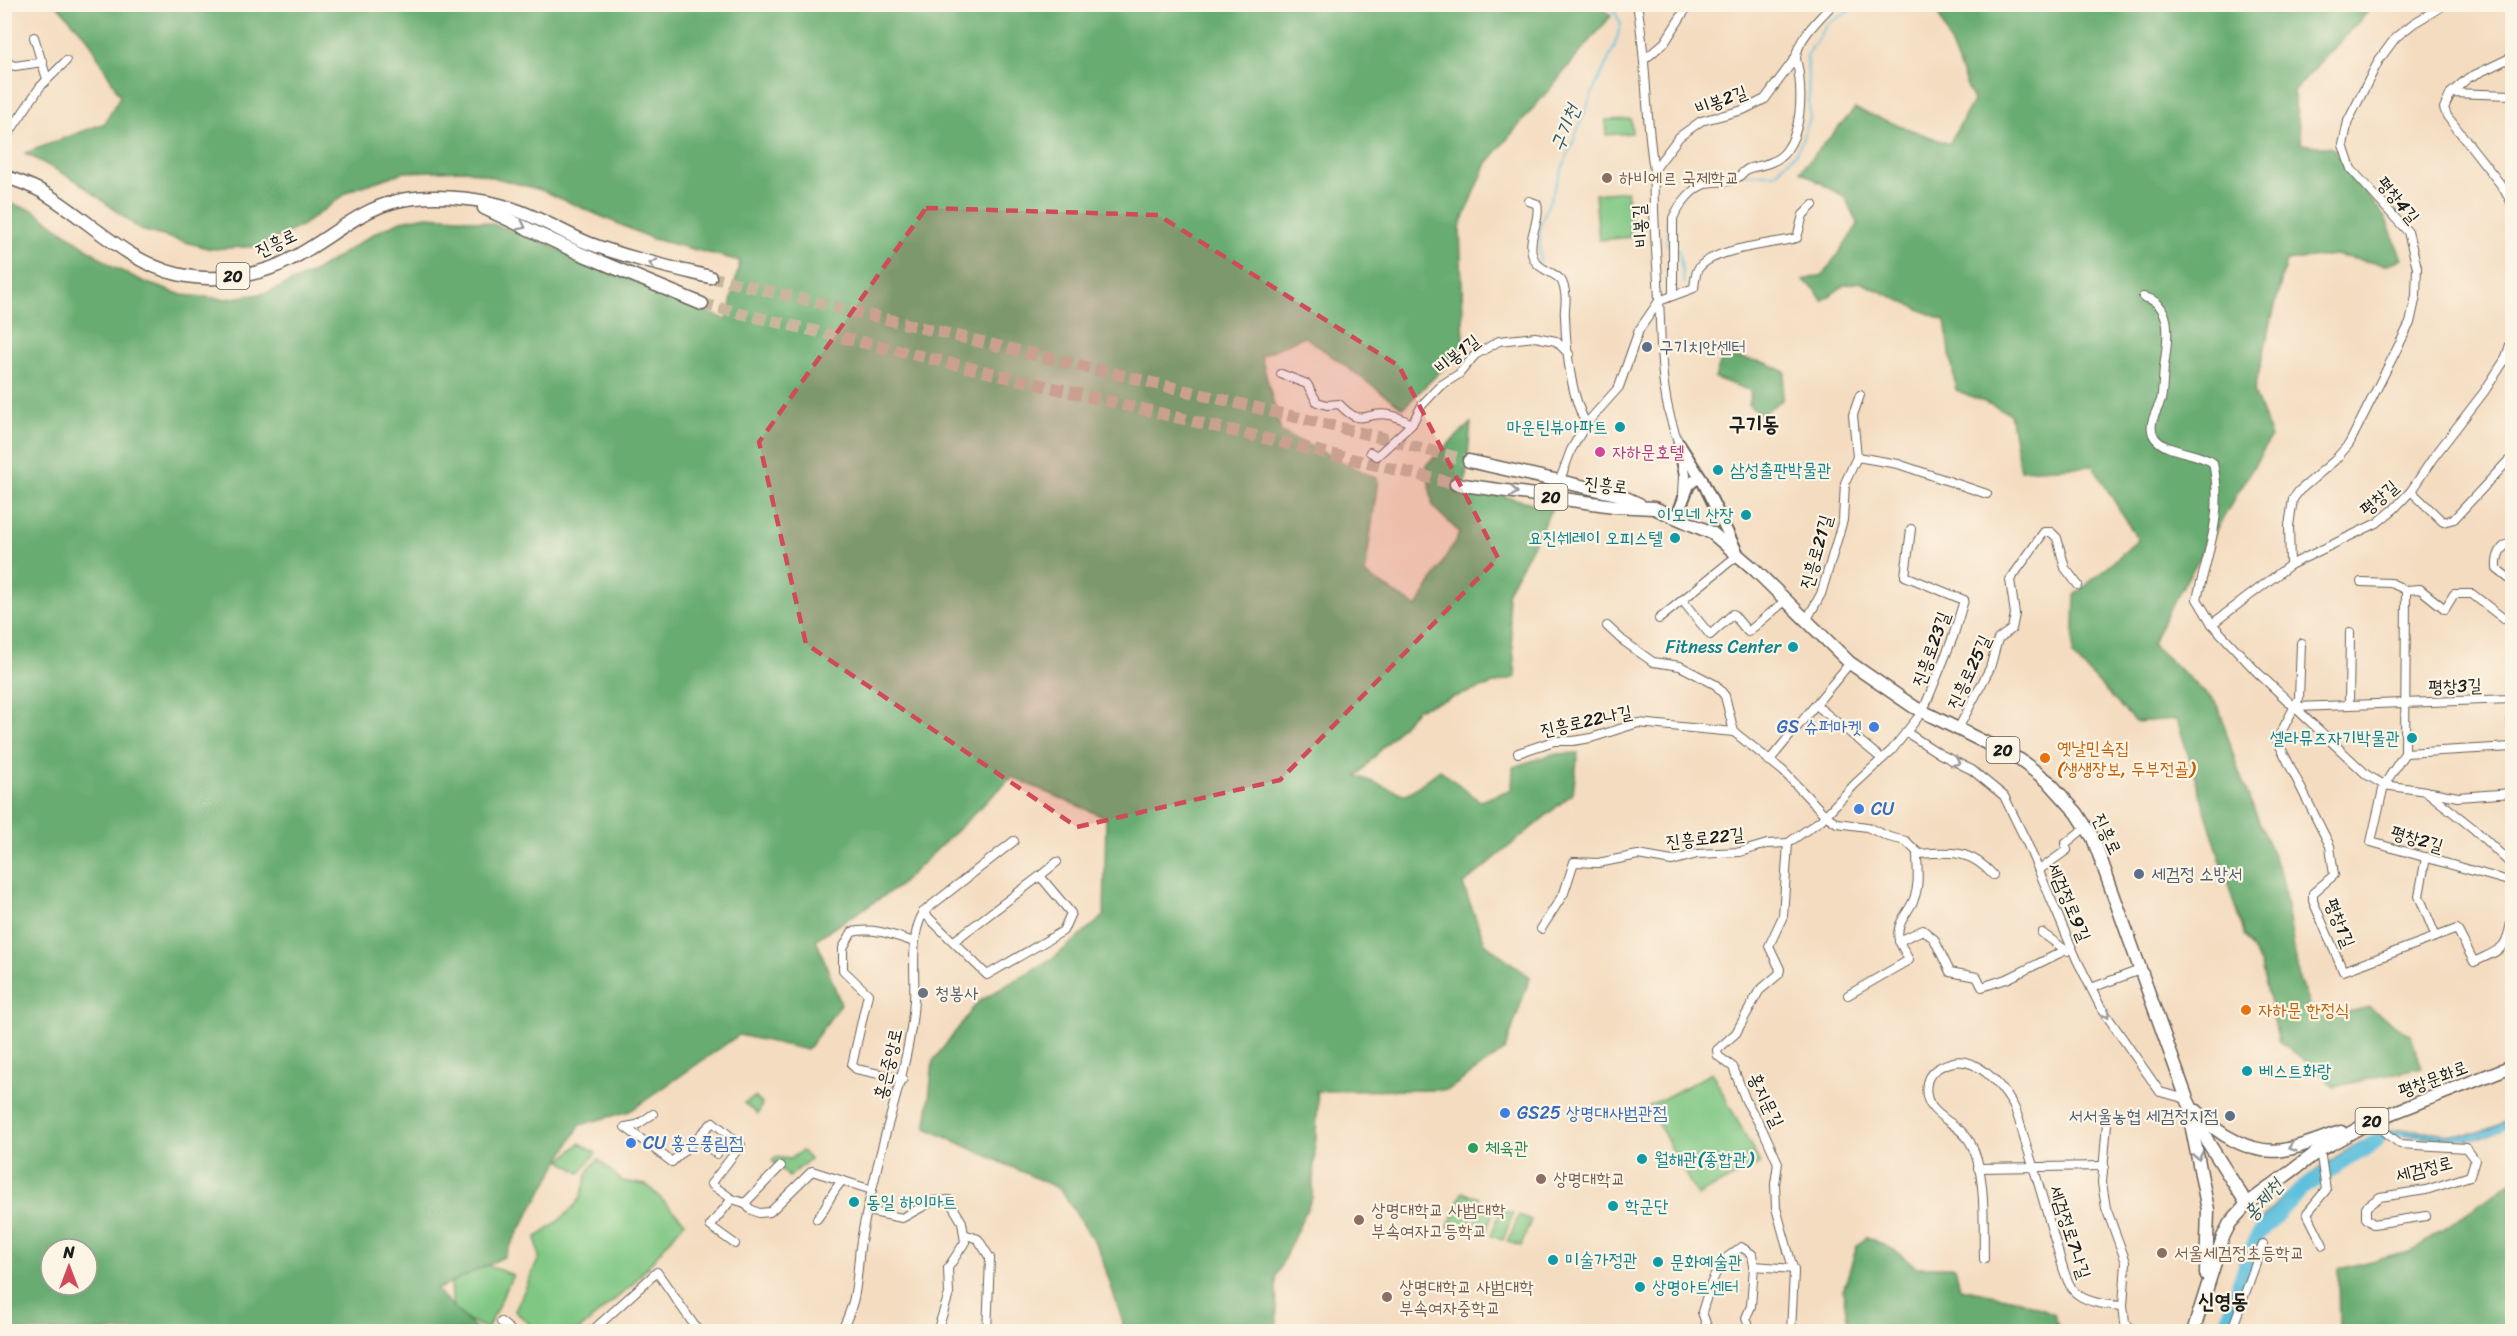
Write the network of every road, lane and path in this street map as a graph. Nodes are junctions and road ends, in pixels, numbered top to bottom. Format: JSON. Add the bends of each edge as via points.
{"nodes":[{"id":1,"x":1636,"y":4,"type":"edge"},
{"id":2,"x":1689,"y":4,"type":"edge"},
{"id":3,"x":1833,"y":4,"type":"edge"},
{"id":4,"x":2446,"y":4,"type":"edge"},
{"id":5,"x":34,"y":37,"type":"dead end"},
{"id":6,"x":1796,"y":57,"type":"junction"},
{"id":7,"x":2512,"y":57,"type":"edge"},
{"id":8,"x":1644,"y":60,"type":"junction"},
{"id":9,"x":66,"y":61,"type":"dead end"},
{"id":10,"x":4,"y":62,"type":"edge"},
{"id":11,"x":43,"y":62,"type":"junction"},
{"id":12,"x":47,"y":80,"type":"junction"},
{"id":13,"x":2451,"y":93,"type":"junction"},
{"id":14,"x":2512,"y":95,"type":"edge"},
{"id":15,"x":4,"y":135,"type":"edge"},
{"id":16,"x":1654,"y":170,"type":"junction"},
{"id":17,"x":4,"y":176,"type":"edge"},
{"id":18,"x":470,"y":201,"type":"junction"},
{"id":19,"x":1530,"y":201,"type":"dead end"},
{"id":20,"x":2512,"y":204,"type":"edge"},
{"id":21,"x":1813,"y":205,"type":"dead end"},
{"id":22,"x":710,"y":277,"type":"tunnel mouth"},
{"id":23,"x":1673,"y":294,"type":"junction"},
{"id":24,"x":2143,"y":297,"type":"dead end"},
{"id":25,"x":1659,"y":301,"type":"junction"},
{"id":26,"x":702,"y":304,"type":"tunnel mouth"},
{"id":27,"x":2512,"y":338,"type":"edge"},
{"id":28,"x":1569,"y":354,"type":"junction"},
{"id":29,"x":1281,"y":374,"type":"dead end"},
{"id":30,"x":1860,"y":394,"type":"dead end"},
{"id":31,"x":1412,"y":424,"type":"junction"},
{"id":32,"x":1586,"y":424,"type":"junction"},
{"id":33,"x":1679,"y":444,"type":"junction"},
{"id":34,"x":1370,"y":452,"type":"dead end"},
{"id":35,"x":1857,"y":457,"type":"junction"},
{"id":36,"x":1469,"y":461,"type":"tunnel mouth"},
{"id":37,"x":2512,"y":463,"type":"edge"},
{"id":38,"x":1560,"y":480,"type":"junction"},
{"id":39,"x":1702,"y":480,"type":"junction"},
{"id":40,"x":1456,"y":484,"type":"tunnel mouth"},
{"id":41,"x":2410,"y":491,"type":"junction"},
{"id":42,"x":1987,"y":494,"type":"dead end"},
{"id":43,"x":1684,"y":495,"type":"junction"},
{"id":44,"x":1646,"y":507,"type":"junction"},
{"id":45,"x":1677,"y":516,"type":"junction"},
{"id":46,"x":1911,"y":529,"type":"dead end"},
{"id":47,"x":2512,"y":543,"type":"edge"},
{"id":48,"x":1738,"y":555,"type":"junction"},
{"id":49,"x":2290,"y":565,"type":"junction"},
{"id":50,"x":2512,"y":581,"type":"edge"},
{"id":51,"x":2361,"y":582,"type":"dead end"},
{"id":52,"x":2078,"y":585,"type":"dead end"},
{"id":53,"x":2406,"y":590,"type":"junction"},
{"id":54,"x":1682,"y":600,"type":"junction"},
{"id":55,"x":1786,"y":600,"type":"junction"},
{"id":56,"x":1659,"y":619,"type":"dead end"},
{"id":57,"x":1807,"y":619,"type":"junction"},
{"id":58,"x":2512,"y":619,"type":"edge"},
{"id":59,"x":2212,"y":624,"type":"junction"},
{"id":60,"x":1607,"y":626,"type":"dead end"},
{"id":61,"x":2350,"y":633,"type":"dead end"},
{"id":62,"x":2301,"y":643,"type":"dead end"},
{"id":63,"x":1850,"y":663,"type":"junction"},
{"id":64,"x":2405,"y":702,"type":"junction"},
{"id":65,"x":1816,"y":705,"type":"junction"},
{"id":66,"x":2349,"y":705,"type":"junction"},
{"id":67,"x":2296,"y":706,"type":"junction"},
{"id":68,"x":1923,"y":711,"type":"junction"},
{"id":69,"x":1958,"y":729,"type":"junction"},
{"id":70,"x":2512,"y":730,"type":"edge"},
{"id":71,"x":1734,"y":732,"type":"junction"},
{"id":72,"x":1906,"y":732,"type":"junction"},
{"id":73,"x":2512,"y":747,"type":"edge"},
{"id":74,"x":1518,"y":753,"type":"dead end"},
{"id":75,"x":2405,"y":753,"type":"junction"},
{"id":76,"x":1882,"y":759,"type":"junction"},
{"id":77,"x":1769,"y":761,"type":"junction"},
{"id":78,"x":2384,"y":785,"type":"junction"},
{"id":79,"x":2426,"y":791,"type":"junction"},
{"id":80,"x":2512,"y":793,"type":"edge"},
{"id":81,"x":1825,"y":815,"type":"junction"},
{"id":82,"x":2087,"y":826,"type":"junction"},
{"id":83,"x":1014,"y":842,"type":"dead end"},
{"id":84,"x":1788,"y":843,"type":"junction"},
{"id":85,"x":1917,"y":852,"type":"junction"},
{"id":86,"x":2426,"y":857,"type":"junction"},
{"id":87,"x":1057,"y":862,"type":"dead end"},
{"id":88,"x":2512,"y":865,"type":"edge"},
{"id":89,"x":2039,"y":870,"type":"junction"},
{"id":90,"x":1993,"y":875,"type":"dead end"},
{"id":91,"x":1040,"y":876,"type":"junction"},
{"id":92,"x":2512,"y":882,"type":"edge"},
{"id":93,"x":923,"y":912,"type":"junction"},
{"id":94,"x":2512,"y":918,"type":"edge"},
{"id":95,"x":1541,"y":929,"type":"dead end"},
{"id":96,"x":2042,"y":933,"type":"dead end"},
{"id":97,"x":2436,"y":937,"type":"junction"},
{"id":98,"x":954,"y":941,"type":"junction"},
{"id":99,"x":914,"y":942,"type":"junction"},
{"id":100,"x":1899,"y":942,"type":"junction"},
{"id":101,"x":2066,"y":950,"type":"junction"},
{"id":102,"x":2076,"y":957,"type":"junction"},
{"id":103,"x":2140,"y":970,"type":"junction"},
{"id":104,"x":2091,"y":988,"type":"junction"},
{"id":105,"x":1848,"y":995,"type":"dead end"},
{"id":106,"x":2512,"y":1066,"type":"edge"},
{"id":107,"x":903,"y":1079,"type":"junction"},
{"id":108,"x":2187,"y":1099,"type":"junction"},
{"id":109,"x":653,"y":1114,"type":"dead end"},
{"id":110,"x":2370,"y":1122,"type":"junction"},
{"id":111,"x":2107,"y":1123,"type":"dead end"},
{"id":112,"x":703,"y":1143,"type":"dead end"},
{"id":113,"x":2320,"y":1150,"type":"junction"},
{"id":114,"x":717,"y":1154,"type":"dead end"},
{"id":115,"x":2104,"y":1166,"type":"junction"},
{"id":116,"x":781,"y":1167,"type":"dead end"},
{"id":117,"x":2033,"y":1167,"type":"junction"},
{"id":118,"x":1978,"y":1168,"type":"junction"},
{"id":119,"x":842,"y":1181,"type":"junction"},
{"id":120,"x":872,"y":1190,"type":"junction"},
{"id":121,"x":732,"y":1199,"type":"junction"},
{"id":122,"x":745,"y":1203,"type":"junction"},
{"id":123,"x":2247,"y":1204,"type":"junction"},
{"id":124,"x":868,"y":1211,"type":"junction"},
{"id":125,"x":2426,"y":1216,"type":"dead end"},
{"id":126,"x":817,"y":1219,"type":"dead end"},
{"id":127,"x":964,"y":1234,"type":"junction"},
{"id":128,"x":735,"y":1244,"type":"dead end"},
{"id":129,"x":2263,"y":1244,"type":"dead end"},
{"id":130,"x":2323,"y":1245,"type":"dead end"},
{"id":131,"x":1984,"y":1259,"type":"dead end"},
{"id":132,"x":1754,"y":1266,"type":"junction"},
{"id":133,"x":1794,"y":1269,"type":"junction"},
{"id":134,"x":2203,"y":1299,"type":"junction"},
{"id":135,"x":2123,"y":1306,"type":"junction"},
{"id":136,"x":501,"y":1322,"type":"dead end"},
{"id":137,"x":513,"y":1332,"type":"edge"},
{"id":138,"x":591,"y":1332,"type":"edge"},
{"id":139,"x":699,"y":1332,"type":"edge"},
{"id":140,"x":841,"y":1332,"type":"edge"},
{"id":141,"x":937,"y":1332,"type":"edge"},
{"id":142,"x":987,"y":1332,"type":"edge"},
{"id":143,"x":1709,"y":1332,"type":"edge"},
{"id":144,"x":1751,"y":1332,"type":"edge"},
{"id":145,"x":1791,"y":1332,"type":"edge"},
{"id":146,"x":2136,"y":1332,"type":"edge"},
{"id":147,"x":2193,"y":1332,"type":"edge"},
{"id":148,"x":2231,"y":1332,"type":"edge"}],
"edges":[{"from":1,"to":8,"type":"street","name":"비봉길"},
{"from":2,"to":8,"type":"street","via":[[1665,42]]},
{"from":3,"to":6,"type":"street","name":"비봉2길","via":[[1818,18]]},
{"from":4,"to":49,"type":"street","name":"평창4길","via":[[2396,37],[2379,60],[2348,121],[2343,145],[2351,169],[2408,232],[2417,267],[2416,296],[2410,323],[2349,444],[2293,499]]},
{"from":5,"to":11,"type":"street"},
{"from":6,"to":16,"type":"street","name":"비봉2길","via":[[1765,99],[1743,110],[1701,121],[1679,137]]},
{"from":6,"to":23,"type":"street","via":[[1800,104],[1791,143],[1784,154],[1766,165],[1746,169],[1736,179],[1705,183],[1693,191],[1673,218]]},
{"from":7,"to":13,"type":"street","via":[[2468,78]]},
{"from":8,"to":16,"type":"street","name":"비봉길"},
{"from":9,"to":12,"type":"street"},
{"from":10,"to":11,"type":"street","via":[[15,66]]},
{"from":11,"to":12,"type":"street"},
{"from":12,"to":15,"type":"street"},
{"from":13,"to":14,"type":"street"},
{"from":13,"to":20,"type":"street","via":[[2444,108],[2447,116]]},
{"from":16,"to":25,"type":"street","name":"비봉길"},
{"from":17,"to":18,"type":"main road","name":"진흥로","number":"20","via":[[44,192],[119,247],[153,265],[176,274],[203,277],[244,275],[273,267],[379,205],[423,197]]},
{"from":22,"to":18,"type":"main road","name":"진흥로","number":"20","one_way":true,"via":[[633,259],[509,207]]},
{"from":18,"to":26,"type":"main road","name":"진흥로","number":"20","one_way":true,"via":[[579,253]]},
{"from":19,"to":28,"type":"street","via":[[1537,204],[1538,210],[1531,237],[1532,255],[1537,264],[1561,281],[1566,296]]},
{"from":21,"to":23,"type":"street","via":[[1803,215],[1797,238],[1761,243],[1707,261],[1698,270],[1694,288]]},
{"from":23,"to":25,"type":"street"},
{"from":24,"to":59,"type":"street","via":[[2152,299],[2165,315],[2168,335],[2161,399],[2151,428],[2154,438],[2164,447],[2202,456],[2213,463],[2217,494],[2213,541],[2197,599]]},
{"from":25,"to":32,"type":"street","via":[[1639,330],[1619,387]]},
{"from":25,"to":33,"type":"street","name":"비봉길","via":[[1663,387]]},
{"from":27,"to":41,"type":"street","name":"평창길","number":"평창길","via":[[2506,358],[2484,392]]},
{"from":28,"to":31,"type":"street","name":"비봉1길","via":[[1556,341],[1535,337],[1499,341],[1475,355],[1459,374],[1440,386],[1422,405]]},
{"from":28,"to":32,"type":"street","via":[[1576,398]]},
{"from":29,"to":31,"type":"street","via":[[1307,384],[1317,402],[1339,405],[1358,419],[1391,415]]},
{"from":30,"to":35,"type":"street","name":"진흥로21길","via":[[1853,415]]},
{"from":31,"to":34,"type":"street","name":"비봉1길","via":[[1377,456]]},
{"from":32,"to":38,"type":"street"},
{"from":33,"to":39,"type":"main road"},
{"from":33,"to":43,"type":"main road"},
{"from":35,"to":42,"type":"street","via":[[1898,464]]},
{"from":35,"to":57,"type":"street","name":"진흥로21길","via":[[1845,483],[1843,520],[1821,594]]},
{"from":36,"to":38,"type":"main road","name":"진흥로","number":"20"},
{"from":37,"to":41,"type":"street","via":[[2508,461],[2454,519],[2443,522]]},
{"from":38,"to":44,"type":"main road","name":"진흥로","number":"20","via":[[1617,494]]},
{"from":39,"to":43,"type":"main road","via":[[1691,481]]},
{"from":39,"to":48,"type":"main road"},
{"from":40,"to":44,"type":"main road","name":"진흥로","number":"20","one_way":true},
{"from":41,"to":49,"type":"street","name":"평창길","number":"평창길","via":[[2377,523]]},
{"from":43,"to":45,"type":"main road"},
{"from":44,"to":45,"type":"main road","name":"진흥로","number":"20"},
{"from":45,"to":48,"type":"main road","name":"진흥로","number":"20","via":[[1712,533]]},
{"from":46,"to":68,"type":"street","name":"진흥로23길","via":[[1905,576],[1964,600]]},
{"from":47,"to":50,"type":"street","via":[[2501,548],[2496,560],[2497,569]]},
{"from":48,"to":54,"type":"street"},
{"from":48,"to":55,"type":"main road","name":"진흥로","number":"20"},
{"from":49,"to":59,"type":"street","name":"평창길","number":"평창길"},
{"from":51,"to":53,"type":"street","via":[[2391,583]]},
{"from":52,"to":69,"type":"street","name":"진흥로25길","via":[[2065,568],[2056,538],[2051,532],[2044,532],[2010,580],[2015,614],[2012,629],[1998,639],[1990,668]]},
{"from":53,"to":58,"type":"street","via":[[2420,589],[2445,609],[2454,594],[2472,594],[2504,619]]},
{"from":53,"to":64,"type":"street","name":"평창3길"},
{"from":54,"to":55,"type":"street","via":[[1710,635],[1733,614],[1748,632]]},
{"from":54,"to":56,"type":"street"},
{"from":55,"to":57,"type":"main road","name":"진흥로","number":"20"},
{"from":57,"to":63,"type":"main road","name":"진흥로","number":"20"},
{"from":59,"to":67,"type":"street"},
{"from":60,"to":71,"type":"street","via":[[1653,662],[1680,666],[1716,685],[1725,696]]},
{"from":61,"to":66,"type":"street"},
{"from":62,"to":67,"type":"street"},
{"from":63,"to":65,"type":"street"},
{"from":63,"to":68,"type":"main road","name":"진흥로","number":"20"},
{"from":64,"to":66,"type":"street","name":"평창3길"},
{"from":64,"to":70,"type":"street","name":"평창3길","via":[[2511,699]]},
{"from":64,"to":75,"type":"street","name":"평창3길"},
{"from":65,"to":76,"type":"street"},
{"from":65,"to":77,"type":"street"},
{"from":66,"to":67,"type":"street","name":"평창3길"},
{"from":67,"to":78,"type":"street","via":[[2367,775]]},
{"from":67,"to":97,"type":"street","name":"평창1길","via":[[2277,740],[2330,846],[2334,875],[2313,893],[2313,901],[2343,971]]},
{"from":68,"to":69,"type":"main road","name":"진흥로","number":"20"},
{"from":68,"to":72,"type":"street"},
{"from":69,"to":82,"type":"main road","name":"진흥로","number":"20","via":[[2020,760],[2055,788]]},
{"from":71,"to":74,"type":"street","name":"진흥로22나길","via":[[1638,723],[1591,738],[1554,741]]},
{"from":71,"to":77,"type":"street"},
{"from":72,"to":76,"type":"street"},
{"from":72,"to":89,"type":"street","name":"세검정로9길","one_way":true,"via":[[1972,770],[2004,796]]},
{"from":73,"to":75,"type":"street"},
{"from":75,"to":78,"type":"street"},
{"from":76,"to":81,"type":"street"},
{"from":77,"to":81,"type":"street"},
{"from":78,"to":79,"type":"street"},
{"from":78,"to":86,"type":"street","name":"평창2길","via":[[2371,842]]},
{"from":79,"to":80,"type":"street","via":[[2458,797]]},
{"from":79,"to":88,"type":"street"},
{"from":81,"to":84,"type":"street"},
{"from":81,"to":85,"type":"street","via":[[1837,823],[1868,827],[1906,841]]},
{"from":82,"to":89,"type":"street","via":[[2065,844],[2067,850]]},
{"from":82,"to":103,"type":"main road","name":"진흥로","number":"20"},
{"from":83,"to":93,"type":"street"},
{"from":84,"to":95,"type":"street","name":"진흥로22길","via":[[1740,852],[1697,854],[1672,861],[1638,855],[1598,863],[1574,862],[1564,893]]},
{"from":84,"to":133,"type":"street","name":"홍지문길","number":"홍지문길","via":[[1783,916],[1769,946],[1779,974],[1759,991],[1736,1033],[1717,1050],[1718,1056],[1733,1067],[1776,1157],[1776,1208]]},
{"from":85,"to":90,"type":"street","via":[[1964,854],[1982,862]]},
{"from":85,"to":100,"type":"street","via":[[1916,890],[1897,933]]},
{"from":86,"to":92,"type":"street","name":"평창2길"},
{"from":86,"to":97,"type":"street","via":[[2419,896]]},
{"from":87,"to":91,"type":"street"},
{"from":89,"to":102,"type":"street","name":"세검정로9길"},
{"from":91,"to":98,"type":"street"},
{"from":91,"to":98,"type":"street","via":[[1071,913],[1063,931],[987,975]]},
{"from":93,"to":98,"type":"street"},
{"from":93,"to":99,"type":"street","name":"홍은중앙로"},
{"from":94,"to":97,"type":"street","name":"평창1길","via":[[2503,948],[2474,962],[2457,929]]},
{"from":96,"to":101,"type":"street"},
{"from":99,"to":107,"type":"street","name":"홍은중앙로","via":[[913,1020]]},
{"from":99,"to":107,"type":"street","via":[[866,929],[852,932],[843,948],[843,969],[868,994],[852,1065]]},
{"from":100,"to":101,"type":"street","via":[[1923,930],[1934,939],[1950,972],[1977,976],[1982,987]]},
{"from":100,"to":105,"type":"street","via":[[1909,960]]},
{"from":101,"to":102,"type":"street"},
{"from":102,"to":104,"type":"street","name":"세검정로9길"},
{"from":103,"to":104,"type":"street"},
{"from":103,"to":108,"type":"main road","name":"진흥로","number":"20"},
{"from":104,"to":108,"type":"street","name":"세검정로9길","one_way":true,"via":[[2160,1092]]},
{"from":106,"to":110,"type":"main road","name":"평창문화로","number":"20"},
{"from":107,"to":120,"type":"street","name":"홍은중앙로"},
{"from":110,"to":108,"type":"main road","one_way":true,"via":[[2274,1151],[2238,1142],[2217,1130]]},
{"from":108,"to":123,"type":"main road","name":"진흥로","number":"20","via":[[2209,1144]]},
{"from":108,"to":134,"type":"main road","one_way":true,"via":[[2208,1210]]},
{"from":109,"to":121,"type":"street","via":[[637,1125],[625,1127],[672,1162],[713,1122],[741,1145],[711,1184]]},
{"from":110,"to":113,"type":"main road","name":"평창문화로","number":"20"},
{"from":110,"to":125,"type":"street","name":"세검정로","via":[[2400,1143],[2466,1148],[2475,1160],[2470,1176],[2426,1190],[2380,1197],[2366,1207],[2366,1218],[2373,1224]]},
{"from":111,"to":115,"type":"street"},
{"from":112,"to":114,"type":"street"},
{"from":113,"to":123,"type":"main road","name":"평창문화로","number":"20"},
{"from":113,"to":130,"type":"street","via":[[2326,1190],[2307,1213]]},
{"from":115,"to":117,"type":"street"},
{"from":115,"to":135,"type":"street","via":[[2106,1208],[2126,1262]]},
{"from":116,"to":122,"type":"street"},
{"from":117,"to":118,"type":"street","name":"세검정로7나길"},
{"from":117,"to":118,"type":"street","name":"세검정로7나길","via":[[2013,1106],[1984,1070],[1969,1062],[1952,1062],[1936,1068],[1927,1082],[1928,1099],[1935,1112],[1970,1142]]},
{"from":117,"to":135,"type":"street","name":"세검정로7나길","via":[[2073,1291],[2106,1305]]},
{"from":118,"to":131,"type":"street","name":"세검정로7나길"},
{"from":119,"to":120,"type":"street"},
{"from":119,"to":122,"type":"street","via":[[812,1171],[770,1212],[759,1213]]},
{"from":119,"to":126,"type":"street"},
{"from":120,"to":124,"type":"street","name":"홍은중앙로"},
{"from":121,"to":122,"type":"street"},
{"from":121,"to":128,"type":"street","via":[[710,1226]]},
{"from":123,"to":134,"type":"main road","via":[[2223,1237]]},
{"from":124,"to":127,"type":"street","via":[[902,1218],[933,1201],[949,1200],[962,1222]]},
{"from":124,"to":140,"type":"street","name":"홍은중앙로","via":[[856,1295]]},
{"from":127,"to":141,"type":"street","via":[[965,1242],[948,1268],[949,1294]]},
{"from":127,"to":142,"type":"street","via":[[978,1239],[990,1258]]},
{"from":129,"to":148,"type":"street"},
{"from":132,"to":133,"type":"street"},
{"from":132,"to":143,"type":"street","via":[[1752,1254],[1741,1247],[1721,1262],[1702,1312]]},
{"from":132,"to":144,"type":"street","via":[[1751,1306],[1746,1318]]},
{"from":133,"to":145,"type":"street","name":"홍지문길","number":"홍지문길"},
{"from":134,"to":147,"type":"main road"},
{"from":135,"to":146,"type":"street","via":[[2125,1323]]},
{"from":136,"to":137,"type":"street"},
{"from":138,"to":139,"type":"street","via":[[657,1272]]}]}
